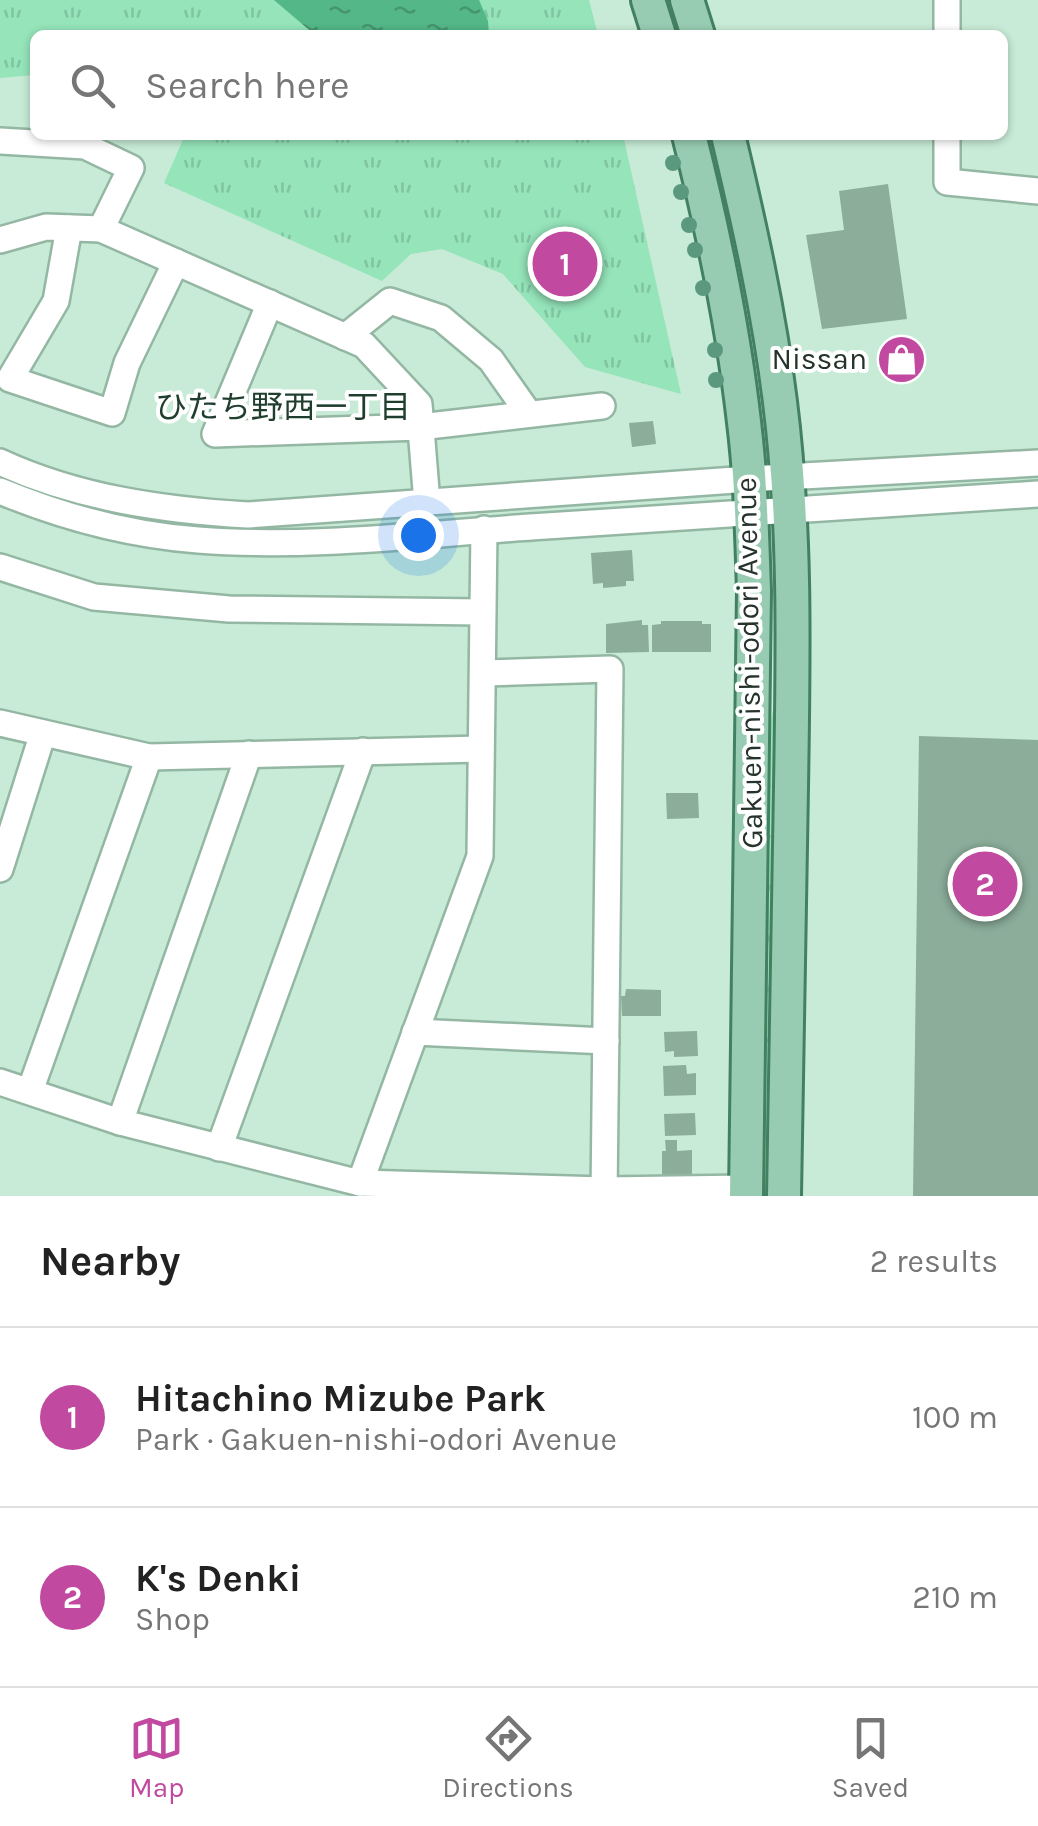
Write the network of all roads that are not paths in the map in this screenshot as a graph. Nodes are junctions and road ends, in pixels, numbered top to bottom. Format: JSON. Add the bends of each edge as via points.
{"nodes":[{"id":1,"x":648,"y":0,"type":"edge"},
{"id":2,"x":687,"y":0,"type":"edge"},
{"id":3,"x":947,"y":0,"type":"edge"},
{"id":4,"x":657,"y":30,"type":"edge"},
{"id":5,"x":696,"y":30,"type":"edge"},
{"id":6,"x":947,"y":30,"type":"edge"},
{"id":7,"x":690,"y":140,"type":"edge"},
{"id":8,"x":729,"y":140,"type":"edge"},
{"id":9,"x":947,"y":140,"type":"edge"},
{"id":10,"x":0,"y":141,"type":"edge"},
{"id":11,"x":1038,"y":192,"type":"edge"},
{"id":12,"x":69,"y":228,"type":"junction"},
{"id":13,"x":101,"y":229,"type":"junction"},
{"id":14,"x":0,"y":240,"type":"edge"},
{"id":15,"x":176,"y":262,"type":"junction"},
{"id":16,"x":270,"y":303,"type":"junction"},
{"id":17,"x":345,"y":336,"type":"junction"},
{"id":18,"x":602,"y":406,"type":"dead end"},
{"id":19,"x":529,"y":414,"type":"junction"},
{"id":20,"x":420,"y":427,"type":"junction"},
{"id":21,"x":0,"y":462,"type":"edge"},
{"id":22,"x":1038,"y":463,"type":"edge"},
{"id":23,"x":787,"y":476,"type":"junction"},
{"id":24,"x":748,"y":479,"type":"junction"},
{"id":25,"x":0,"y":492,"type":"edge"},
{"id":26,"x":1038,"y":494,"type":"edge"},
{"id":27,"x":426,"y":502,"type":"junction"},
{"id":28,"x":789,"y":511,"type":"junction"},
{"id":29,"x":751,"y":513,"type":"junction"},
{"id":30,"x":484,"y":529,"type":"junction"},
{"id":31,"x":0,"y":567,"type":"edge"},
{"id":32,"x":482,"y":612,"type":"junction"},
{"id":33,"x":484,"y":672,"type":"junction"},
{"id":34,"x":0,"y":723,"type":"edge"},
{"id":35,"x":44,"y":733,"type":"junction"},
{"id":36,"x":480,"y":749,"type":"junction"},
{"id":37,"x":363,"y":752,"type":"junction"},
{"id":38,"x":250,"y":754,"type":"junction"},
{"id":39,"x":149,"y":757,"type":"junction"},
{"id":40,"x":0,"y":869,"type":"edge"},
{"id":41,"x":415,"y":1032,"type":"junction"},
{"id":42,"x":606,"y":1042,"type":"junction"},
{"id":43,"x":0,"y":1082,"type":"edge"},
{"id":44,"x":30,"y":1092,"type":"junction"},
{"id":45,"x":120,"y":1122,"type":"junction"},
{"id":46,"x":219,"y":1148,"type":"junction"},
{"id":47,"x":360,"y":1184,"type":"junction"},
{"id":48,"x":746,"y":1192,"type":"edge"},
{"id":49,"x":604,"y":1193,"type":"edge"},
{"id":50,"x":784,"y":1196,"type":"edge"}],
"edges":[{"from":1,"to":4,"type":"main road"},
{"from":2,"to":5,"type":"main road"},
{"from":3,"to":6,"type":"street"},
{"from":7,"to":24,"type":"main road","name":"Gakuen-nishi-odori Avenue","via":[[716,244]]},
{"from":8,"to":23,"type":"main road","name":"Gakuen-nishi-odori Avenue","via":[[761,282]]},
{"from":9,"to":11,"type":"street","via":[[947,182]]},
{"from":10,"to":13,"type":"street","via":[[85,146],[131,168]]},
{"from":12,"to":13,"type":"street"},
{"from":12,"to":14,"type":"street"},
{"from":12,"to":15,"type":"street","via":[[56,302],[10,378],[112,413],[127,363]]},
{"from":13,"to":15,"type":"street"},
{"from":15,"to":16,"type":"street"},
{"from":16,"to":17,"type":"street"},
{"from":16,"to":20,"type":"street","via":[[215,434]]},
{"from":17,"to":19,"type":"street","via":[[390,302],[441,318],[491,360]]},
{"from":17,"to":20,"type":"street","via":[[364,345],[419,404]]},
{"from":18,"to":19,"type":"street"},
{"from":19,"to":20,"type":"street"},
{"from":20,"to":27,"type":"street"},
{"from":21,"to":27,"type":"street","via":[[108,499],[200,512],[292,514]]},
{"from":22,"to":23,"type":"street"},
{"from":23,"to":24,"type":"street"},
{"from":23,"to":28,"type":"main road","name":"Gakuen-nishi-odori Avenue"},
{"from":24,"to":27,"type":"street"},
{"from":24,"to":29,"type":"main road","name":"Gakuen-nishi-odori Avenue"},
{"from":25,"to":30,"type":"street","via":[[69,516],[196,540]]},
{"from":26,"to":28,"type":"street"},
{"from":28,"to":29,"type":"street"},
{"from":28,"to":50,"type":"main road","name":"Gakuen-nishi-odori Avenue"},
{"from":29,"to":30,"type":"street"},
{"from":29,"to":48,"type":"main road","name":"Gakuen-nishi-odori Avenue"},
{"from":30,"to":32,"type":"street"},
{"from":31,"to":32,"type":"street","via":[[94,597],[229,610]]},
{"from":32,"to":33,"type":"street"},
{"from":33,"to":36,"type":"street"},
{"from":33,"to":42,"type":"street","via":[[610,669]]},
{"from":34,"to":35,"type":"street"},
{"from":35,"to":39,"type":"street"},
{"from":35,"to":40,"type":"street"},
{"from":36,"to":37,"type":"street"},
{"from":36,"to":41,"type":"street","via":[[480,856]]},
{"from":37,"to":38,"type":"street"},
{"from":37,"to":46,"type":"street"},
{"from":38,"to":39,"type":"street"},
{"from":38,"to":45,"type":"street"},
{"from":39,"to":44,"type":"street"},
{"from":41,"to":42,"type":"street"},
{"from":41,"to":47,"type":"street"},
{"from":42,"to":49,"type":"street"},
{"from":43,"to":44,"type":"street"},
{"from":44,"to":45,"type":"street"},
{"from":45,"to":46,"type":"street"},
{"from":46,"to":47,"type":"street"},
{"from":47,"to":49,"type":"street"},
{"from":48,"to":49,"type":"street"}]}
